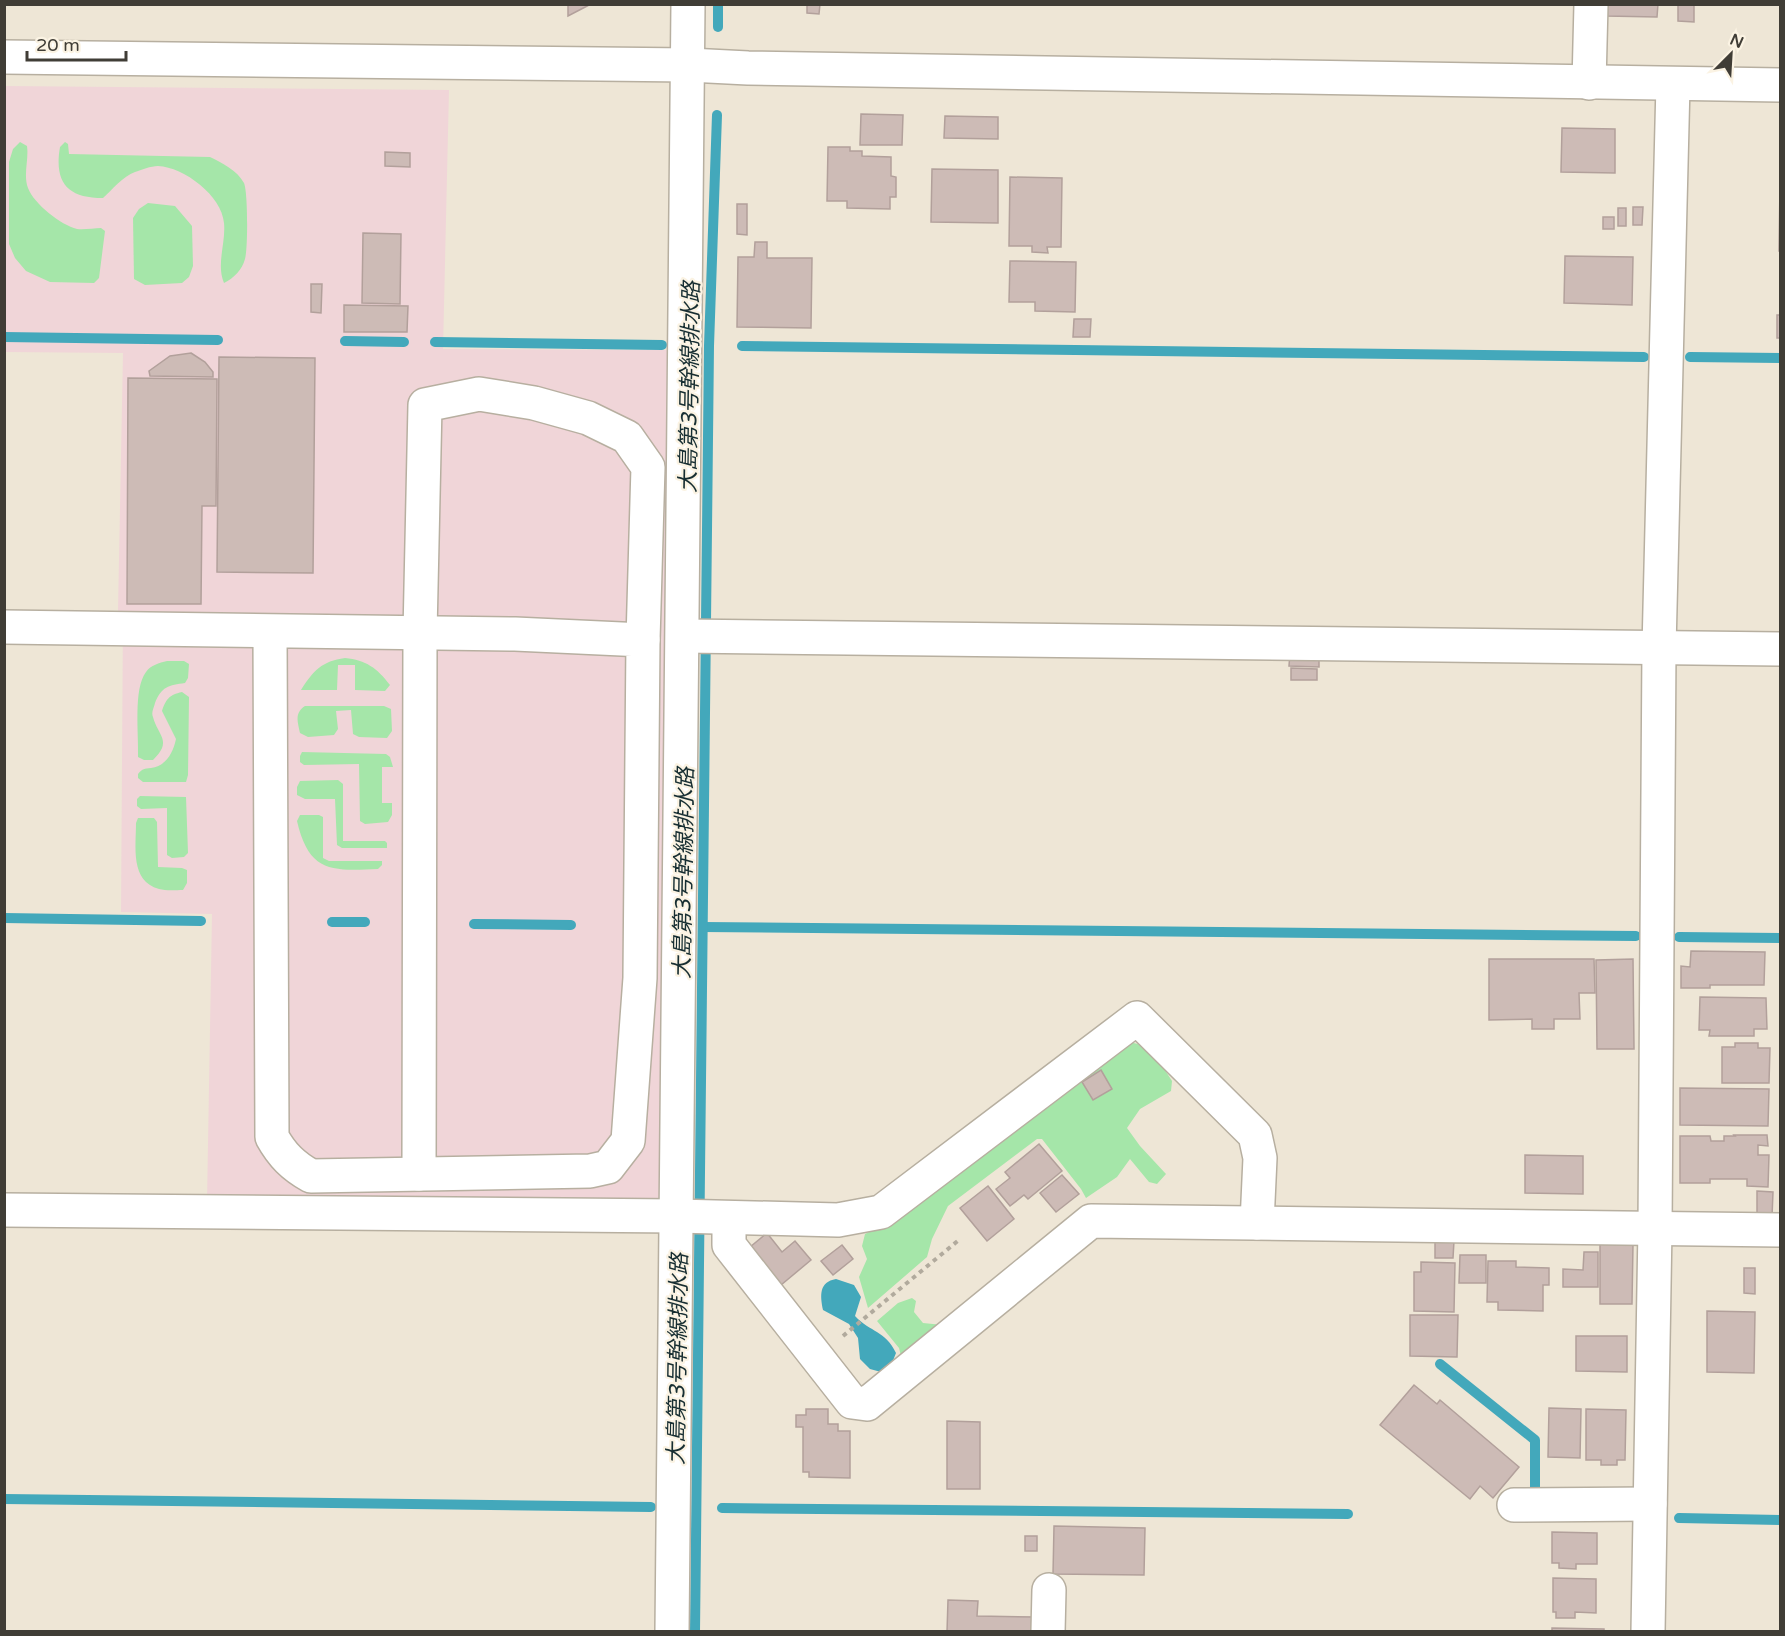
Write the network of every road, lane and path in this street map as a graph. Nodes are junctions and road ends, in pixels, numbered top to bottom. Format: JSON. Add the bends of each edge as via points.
{"nodes":[{"id":1,"x":688,"y":4,"type":"edge"},
{"id":2,"x":1591,"y":4,"type":"edge"},
{"id":3,"x":4,"y":57,"type":"edge"},
{"id":4,"x":688,"y":65,"type":"junction"},
{"id":5,"x":1589,"y":83,"type":"junction"},
{"id":6,"x":1673,"y":84,"type":"junction"},
{"id":7,"x":1780,"y":85,"type":"edge"},
{"id":8,"x":4,"y":627,"type":"edge"},
{"id":9,"x":270,"y":632,"type":"junction"},
{"id":10,"x":420,"y":633,"type":"junction"},
{"id":11,"x":687,"y":636,"type":"junction"},
{"id":12,"x":643,"y":640,"type":"junction"},
{"id":13,"x":1659,"y":648,"type":"junction"},
{"id":14,"x":1780,"y":649,"type":"edge"},
{"id":15,"x":419,"y":1174,"type":"junction"},
{"id":16,"x":4,"y":1210,"type":"edge"},
{"id":17,"x":702,"y":1217,"type":"junction"},
{"id":18,"x":1257,"y":1222,"type":"junction"},
{"id":19,"x":1655,"y":1228,"type":"junction"},
{"id":20,"x":1780,"y":1230,"type":"edge"},
{"id":21,"x":960,"y":1239,"type":"dead end"},
{"id":22,"x":848,"y":1333,"type":"dead end"},
{"id":23,"x":1650,"y":1504,"type":"junction"},
{"id":24,"x":1514,"y":1505,"type":"dead end"},
{"id":25,"x":1049,"y":1590,"type":"dead end"},
{"id":26,"x":672,"y":1632,"type":"edge"},
{"id":27,"x":1048,"y":1632,"type":"edge"},
{"id":28,"x":1648,"y":1632,"type":"edge"}],
"edges":[{"from":1,"to":4,"type":"street"},
{"from":2,"to":5,"type":"street"},
{"from":3,"to":4,"type":"street"},
{"from":4,"to":5,"type":"street"},
{"from":4,"to":11,"type":"street"},
{"from":5,"to":6,"type":"street"},
{"from":6,"to":7,"type":"street"},
{"from":6,"to":13,"type":"street"},
{"from":8,"to":9,"type":"street"},
{"from":9,"to":10,"type":"street"},
{"from":9,"to":15,"type":"street","via":[[272,1137],[296,1168],[310,1176]]},
{"from":10,"to":12,"type":"street"},
{"from":10,"to":12,"type":"street","via":[[425,405],[479,394],[534,403],[588,418],[627,437],[648,467]]},
{"from":10,"to":15,"type":"street"},
{"from":11,"to":13,"type":"street"},
{"from":11,"to":17,"type":"street"},
{"from":12,"to":15,"type":"street","via":[[640,978],[628,1141],[608,1167],[590,1171]]},
{"from":13,"to":14,"type":"street"},
{"from":13,"to":19,"type":"street"},
{"from":16,"to":17,"type":"street"},
{"from":17,"to":18,"type":"street","via":[[729,1245],[852,1402],[867,1404],[1091,1221]]},
{"from":17,"to":18,"type":"street","via":[[838,1220],[881,1212],[1137,1018],[1255,1135],[1260,1158]]},
{"from":17,"to":26,"type":"street"},
{"from":18,"to":19,"type":"street"},
{"from":19,"to":20,"type":"street"},
{"from":19,"to":23,"type":"street"},
{"from":21,"to":22,"type":"path"},
{"from":23,"to":24,"type":"street"},
{"from":23,"to":28,"type":"street"},
{"from":25,"to":27,"type":"street"}]}
